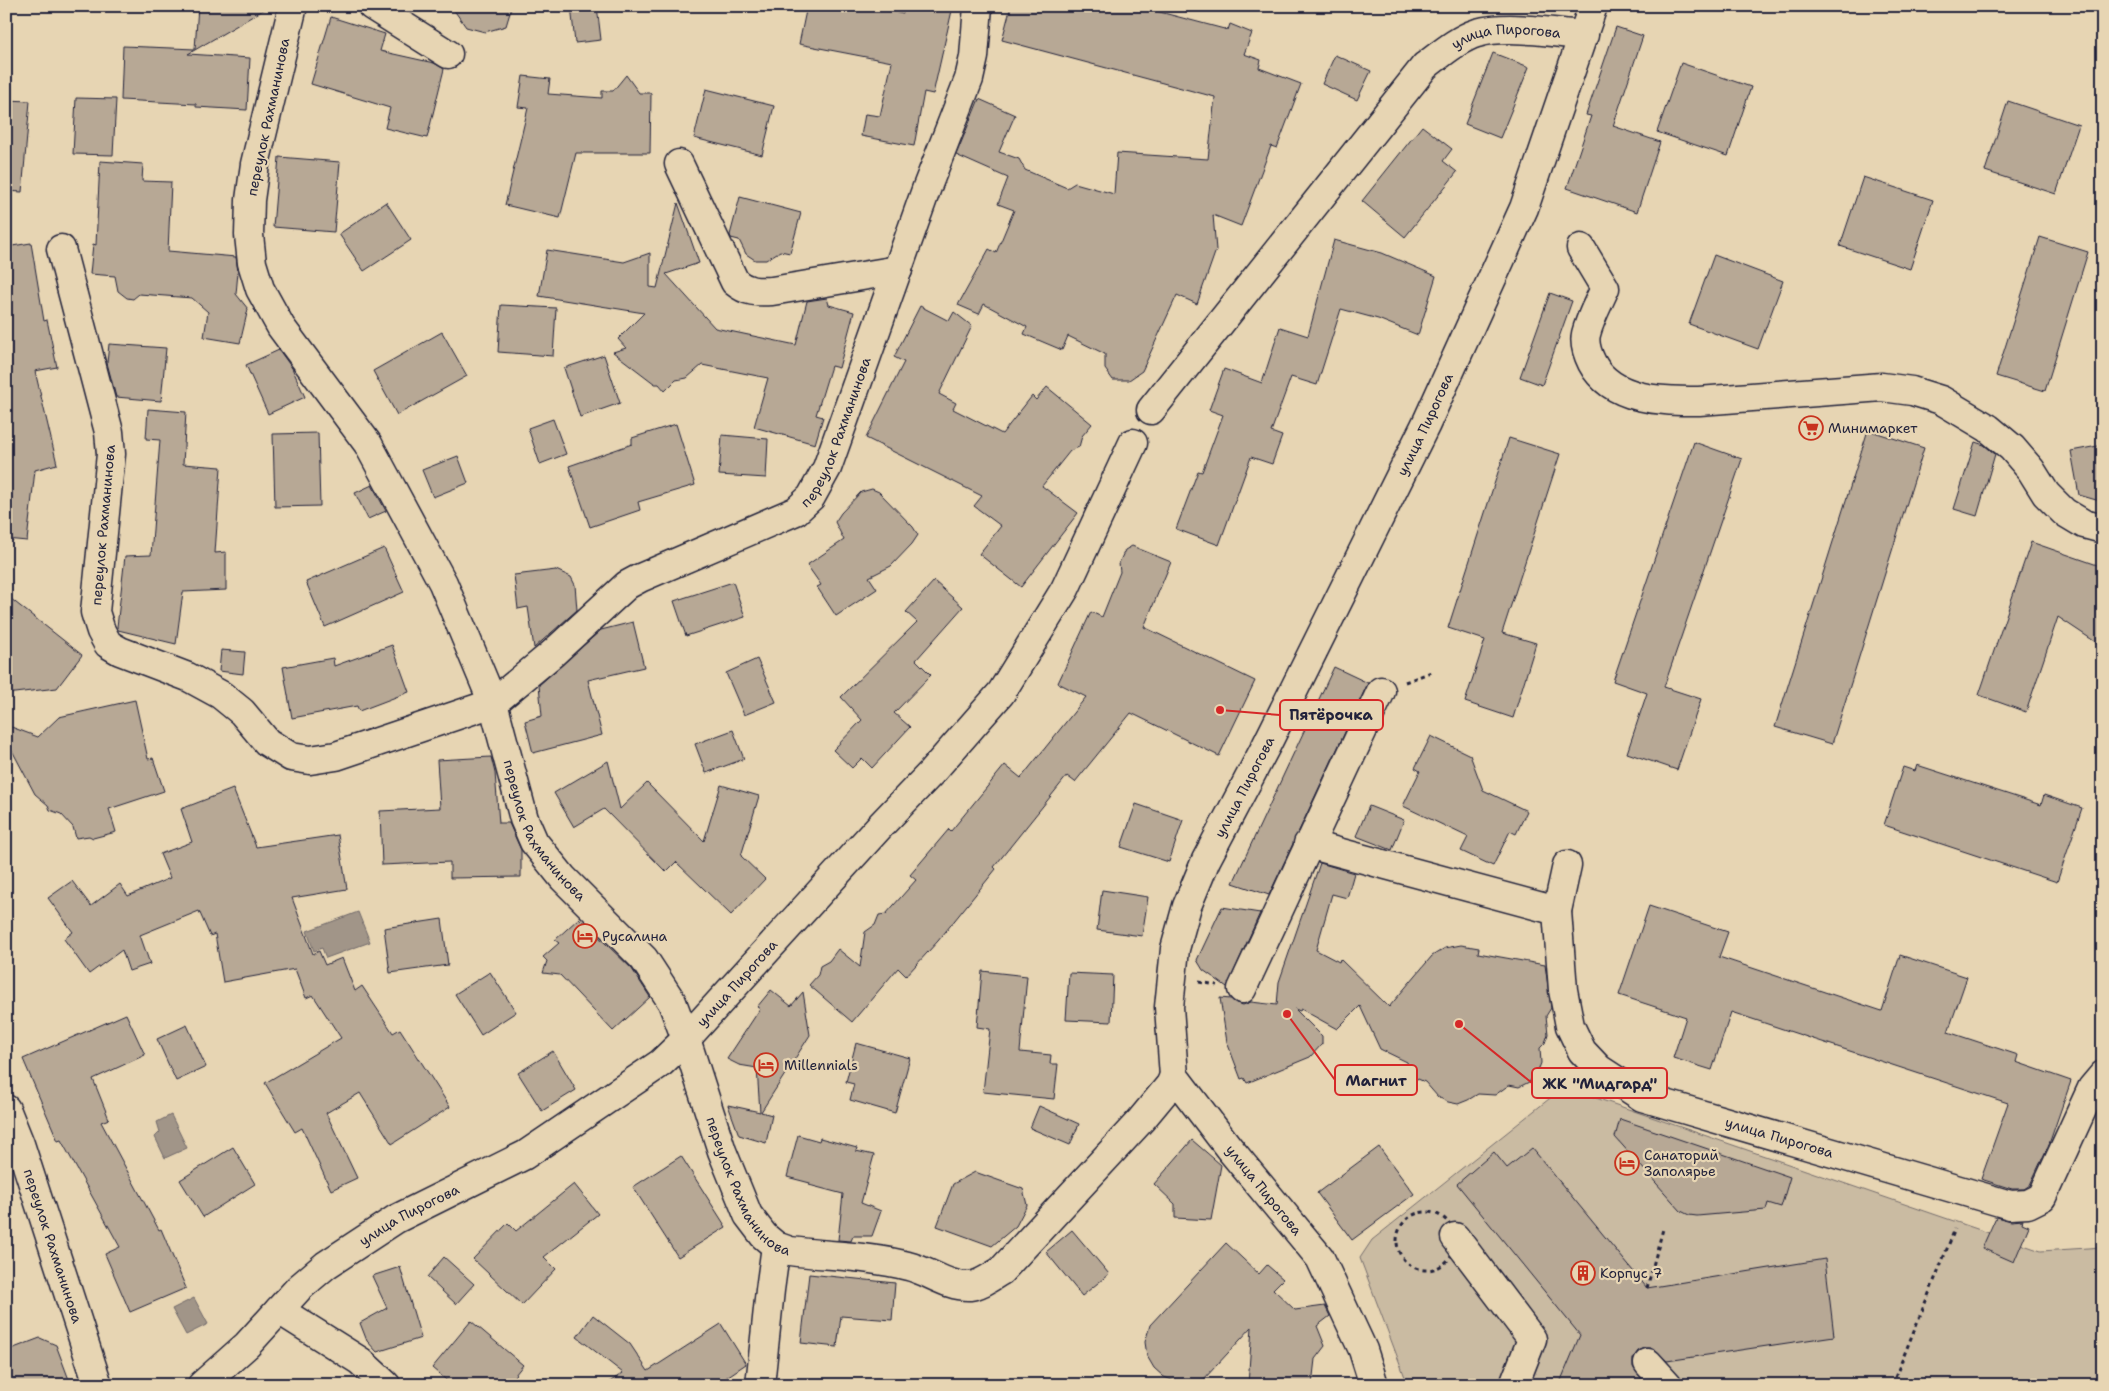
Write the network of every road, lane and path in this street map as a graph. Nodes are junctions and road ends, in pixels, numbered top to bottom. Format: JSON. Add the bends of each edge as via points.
{"nodes":[{"id":1,"x":293,"y":6,"type":"edge"},
{"id":2,"x":372,"y":6,"type":"edge"},
{"id":3,"x":978,"y":6,"type":"edge"},
{"id":4,"x":1593,"y":6,"type":"edge"},
{"id":5,"x":1584,"y":35,"type":"junction"},
{"id":6,"x":448,"y":54,"type":"dead end"},
{"id":7,"x":679,"y":164,"type":"dead end"},
{"id":8,"x":1581,"y":248,"type":"dead end"},
{"id":9,"x":61,"y":249,"type":"dead end"},
{"id":10,"x":898,"y":270,"type":"junction"},
{"id":11,"x":1151,"y":410,"type":"dead end"},
{"id":12,"x":1133,"y":443,"type":"dead end"},
{"id":13,"x":2103,"y":529,"type":"edge"},
{"id":14,"x":1381,"y":690,"type":"dead end"},
{"id":15,"x":494,"y":703,"type":"junction"},
{"id":16,"x":1308,"y":844,"type":"junction"},
{"id":17,"x":1566,"y":865,"type":"dead end"},
{"id":18,"x":1557,"y":911,"type":"junction"},
{"id":19,"x":1171,"y":978,"type":"junction"},
{"id":20,"x":1242,"y":988,"type":"joint"},
{"id":21,"x":686,"y":1039,"type":"junction"},
{"id":22,"x":2103,"y":1075,"type":"edge"},
{"id":23,"x":1174,"y":1076,"type":"junction"},
{"id":24,"x":6,"y":1109,"type":"edge"},
{"id":25,"x":1663,"y":1229,"type":"dead end"},
{"id":26,"x":1955,"y":1229,"type":"dead end"},
{"id":27,"x":1455,"y":1237,"type":"dead end"},
{"id":28,"x":776,"y":1246,"type":"junction"},
{"id":29,"x":1647,"y":1288,"type":"dead end"},
{"id":30,"x":279,"y":1310,"type":"junction"},
{"id":31,"x":1648,"y":1363,"type":"dead end"},
{"id":32,"x":98,"y":1385,"type":"edge"},
{"id":33,"x":202,"y":1385,"type":"edge"},
{"id":34,"x":386,"y":1385,"type":"edge"},
{"id":35,"x":760,"y":1385,"type":"edge"},
{"id":36,"x":1374,"y":1385,"type":"edge"},
{"id":37,"x":1514,"y":1385,"type":"edge"},
{"id":38,"x":1668,"y":1385,"type":"edge"},
{"id":39,"x":1892,"y":1385,"type":"edge"}],
"edges":[{"from":1,"to":15,"type":"street","name":"переулок Рахманинова","via":[[255,164],[250,200],[252,263],[260,289],[282,327],[368,444],[443,583]]},
{"from":2,"to":6,"type":"street"},
{"from":3,"to":10,"type":"street","name":"переулок Рахманинова","via":[[969,79]]},
{"from":4,"to":5,"type":"street","name":"улица Пирогова"},
{"from":5,"to":11,"type":"street","name":"улица Пирогова","via":[[1505,29],[1477,33],[1451,46],[1426,66]]},
{"from":5,"to":19,"type":"street","name":"улица Пирогова","via":[[1524,208],[1442,388],[1266,746],[1206,860],[1188,906],[1175,950]]},
{"from":7,"to":10,"type":"street","via":[[735,282],[744,289],[772,292]]},
{"from":8,"to":13,"type":"street","via":[[1605,288],[1586,335],[1588,355],[1597,372],[1613,386],[1640,397],[1670,402],[1882,388],[1941,400],[1988,428],[2012,448],[2046,494],[2064,512],[2084,524]]},
{"from":9,"to":15,"type":"street","name":"переулок Рахманинова","via":[[109,432],[111,454],[95,612],[108,644],[221,694],[242,712],[267,742],[292,757],[310,760],[336,756]]},
{"from":10,"to":15,"type":"street","name":"переулок Рахманинова","via":[[827,468],[811,497],[796,510],[772,522],[640,578],[617,594]]},
{"from":12,"to":21,"type":"street","name":"улица Пирогова","via":[[1066,589],[1002,693]]},
{"from":14,"to":16,"type":"street"},
{"from":15,"to":21,"type":"street","name":"переулок Рахманинова","via":[[524,819],[534,842],[563,878],[644,960],[672,1002]]},
{"from":16,"to":18,"type":"street"},
{"from":16,"to":20,"type":"street"},
{"from":17,"to":18,"type":"street","name":"улица Пирогова"},
{"from":18,"to":22,"type":"street","name":"улица Пирогова","via":[[1563,990],[1570,1026],[1582,1051],[1599,1070],[1642,1097],[2010,1205],[2028,1204],[2042,1197],[2092,1088]]},
{"from":19,"to":20,"type":"path"},
{"from":19,"to":23,"type":"street","name":"улица Пирогова","via":[[1169,1007]]},
{"from":21,"to":28,"type":"street","name":"переулок Рахманинова","via":[[722,1151],[748,1214]]},
{"from":21,"to":30,"type":"street","name":"улица Пирогова","via":[[661,1064],[525,1155],[396,1219],[350,1248],[299,1288]]},
{"from":23,"to":28,"type":"street","name":"переулок Рахманинова","via":[[1140,1120],[1001,1270],[986,1280],[971,1286],[954,1284],[910,1266],[790,1251]]},
{"from":23,"to":36,"type":"street","name":"улица Пирогова","via":[[1320,1258],[1363,1350]]},
{"from":24,"to":32,"type":"street","name":"переулок Рахманинова"},
{"from":25,"to":29,"type":"path"},
{"from":26,"to":39,"type":"path"},
{"from":27,"to":37,"type":"street","via":[[1532,1339]]},
{"from":28,"to":35,"type":"street"},
{"from":30,"to":33,"type":"street","name":"улица Пирогова","via":[[247,1345]]},
{"from":30,"to":34,"type":"street","via":[[360,1361]]},
{"from":31,"to":38,"type":"street"}]}
